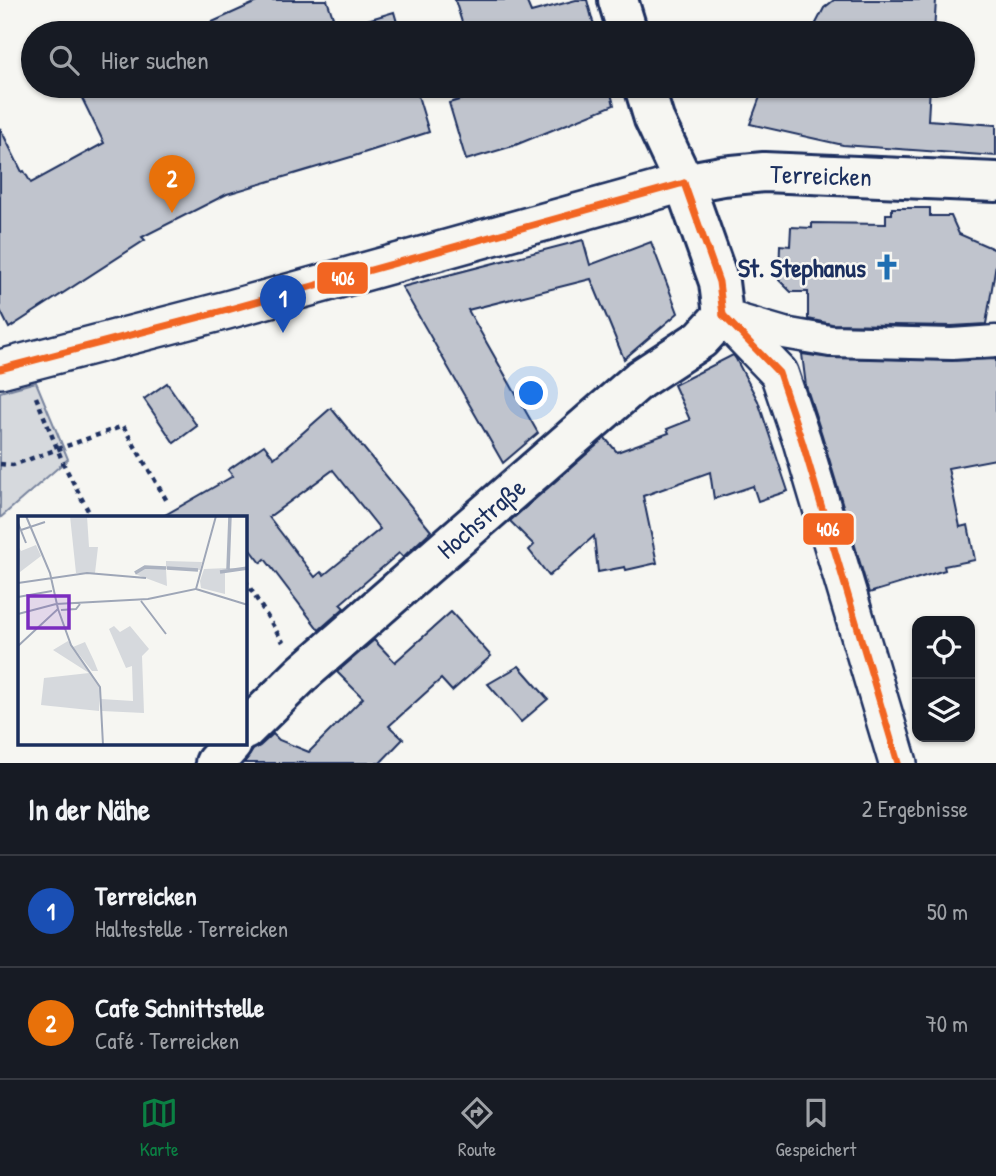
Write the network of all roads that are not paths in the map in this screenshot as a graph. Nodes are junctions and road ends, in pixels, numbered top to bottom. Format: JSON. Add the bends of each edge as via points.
{"nodes":[{"id":1,"x":618,"y":0,"type":"edge"},
{"id":2,"x":624,"y":21,"type":"edge"},
{"id":3,"x":648,"y":98,"type":"edge"},
{"id":4,"x":996,"y":182,"type":"edge"},
{"id":5,"x":684,"y":184,"type":"junction"},
{"id":6,"x":723,"y":314,"type":"junction"},
{"id":7,"x":996,"y":341,"type":"edge"},
{"id":8,"x":11,"y":366,"type":"edge"},
{"id":9,"x":247,"y":728,"type":"edge"},
{"id":10,"x":230,"y":746,"type":"edge"},
{"id":11,"x":215,"y":763,"type":"edge"},
{"id":12,"x":898,"y":763,"type":"edge"}],
"edges":[{"from":1,"to":2,"type":"main road"},
{"from":3,"to":5,"type":"main road"},
{"from":4,"to":5,"type":"main road","name":"Terreicken","via":[[764,172]]},
{"from":5,"to":6,"type":"main road","via":[[719,282]]},
{"from":5,"to":8,"type":"street","name":"Terreicken"},
{"from":6,"to":7,"type":"street","via":[[830,341]]},
{"from":6,"to":9,"type":"main road","name":"Hochstraße","via":[[702,340],[640,379],[303,673]]},
{"from":6,"to":12,"type":"street","via":[[779,373]]},
{"from":10,"to":11,"type":"main road"}]}
